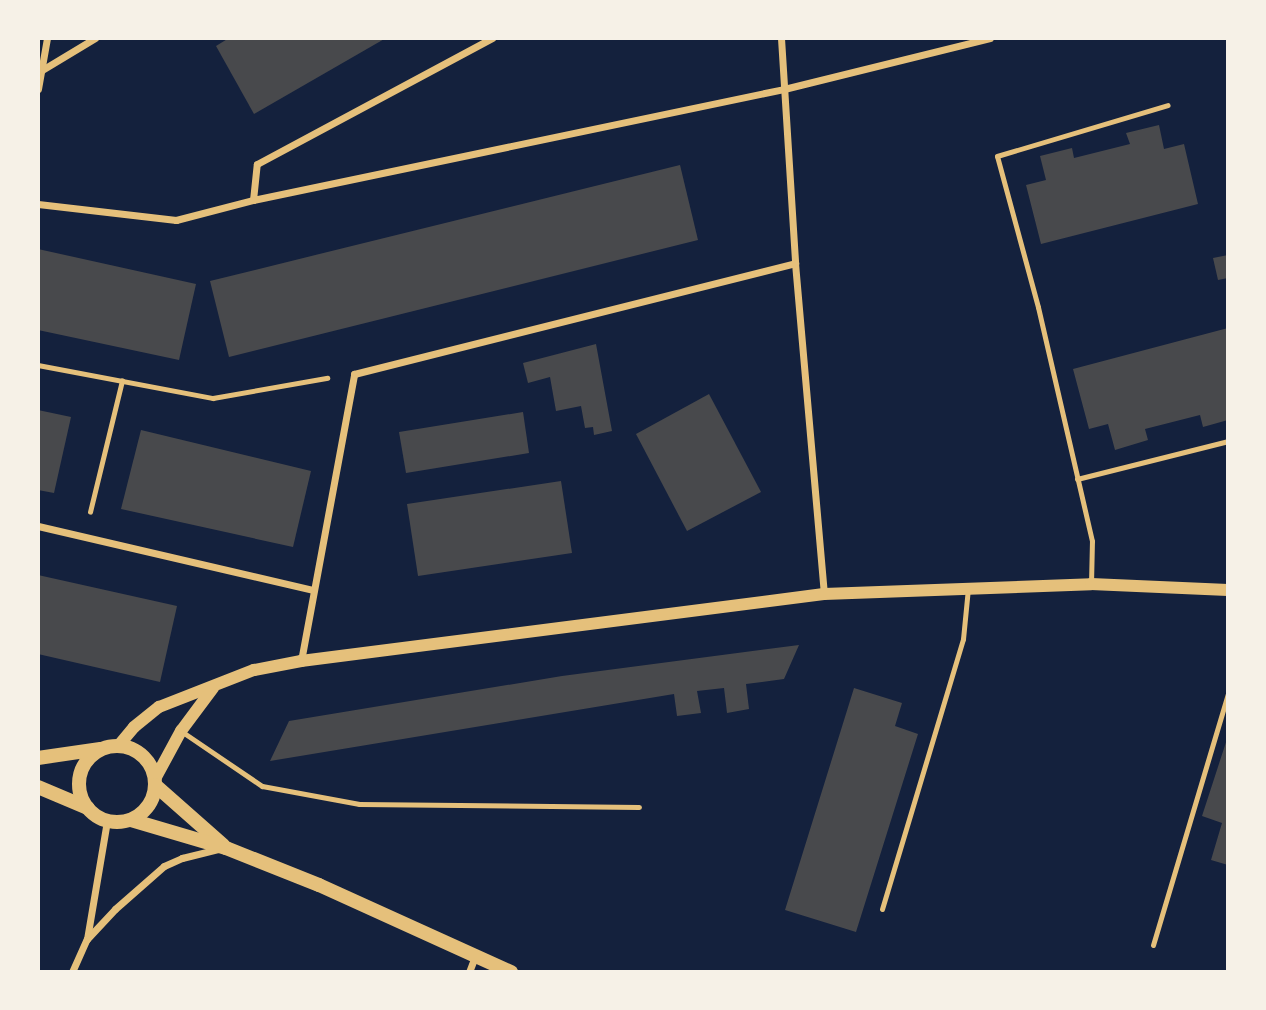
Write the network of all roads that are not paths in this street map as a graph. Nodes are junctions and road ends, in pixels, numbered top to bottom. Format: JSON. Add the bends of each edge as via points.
{"nodes":[{"id":1,"x":47,"y":38,"type":"edge"},
{"id":2,"x":95,"y":38,"type":"edge"},
{"id":3,"x":492,"y":38,"type":"edge"},
{"id":4,"x":781,"y":38,"type":"edge"},
{"id":5,"x":990,"y":38,"type":"edge"},
{"id":6,"x":42,"y":70,"type":"junction"},
{"id":7,"x":38,"y":89,"type":"edge"},
{"id":8,"x":784,"y":89,"type":"junction"},
{"id":9,"x":1168,"y":105,"type":"dead end"},
{"id":10,"x":253,"y":200,"type":"junction"},
{"id":11,"x":38,"y":204,"type":"edge"},
{"id":12,"x":794,"y":263,"type":"junction"},
{"id":13,"x":1227,"y":441,"type":"edge"},
{"id":14,"x":1077,"y":479,"type":"junction"},
{"id":15,"x":38,"y":526,"type":"edge"},
{"id":16,"x":1091,"y":584,"type":"junction"},
{"id":17,"x":968,"y":588,"type":"junction"},
{"id":18,"x":314,"y":590,"type":"junction"},
{"id":19,"x":1227,"y":590,"type":"edge"},
{"id":20,"x":824,"y":594,"type":"junction"},
{"id":21,"x":301,"y":662,"type":"junction"},
{"id":22,"x":213,"y":688,"type":"junction"},
{"id":23,"x":1227,"y":694,"type":"edge"},
{"id":24,"x":181,"y":731,"type":"junction"},
{"id":25,"x":119,"y":745,"type":"junction"},
{"id":26,"x":102,"y":748,"type":"junction"},
{"id":27,"x":38,"y":758,"type":"edge"},
{"id":28,"x":155,"y":782,"type":"junction"},
{"id":29,"x":38,"y":787,"type":"edge"},
{"id":30,"x":639,"y":807,"type":"dead end"},
{"id":31,"x":88,"y":808,"type":"junction"},
{"id":32,"x":131,"y":820,"type":"junction"},
{"id":33,"x":107,"y":821,"type":"junction"},
{"id":34,"x":226,"y":848,"type":"junction"},
{"id":35,"x":882,"y":909,"type":"dead end"},
{"id":36,"x":87,"y":939,"type":"junction"},
{"id":37,"x":1153,"y":945,"type":"dead end"},
{"id":38,"x":475,"y":954,"type":"junction"},
{"id":39,"x":72,"y":971,"type":"edge"},
{"id":40,"x":469,"y":971,"type":"edge"},
{"id":41,"x":511,"y":971,"type":"edge"}],
"edges":[{"from":1,"to":6,"type":"street"},
{"from":2,"to":6,"type":"street"},
{"from":3,"to":10,"type":"street","via":[[257,164]]},
{"from":4,"to":8,"type":"street"},
{"from":5,"to":8,"type":"street"},
{"from":6,"to":7,"type":"street"},
{"from":8,"to":10,"type":"street"},
{"from":8,"to":12,"type":"street"},
{"from":9,"to":14,"type":"lane","via":[[997,156]]},
{"from":10,"to":11,"type":"street","via":[[176,219]]},
{"from":12,"to":18,"type":"street","via":[[354,374]]},
{"from":12,"to":20,"type":"street"},
{"from":13,"to":14,"type":"lane"},
{"from":14,"to":16,"type":"lane","via":[[1091,541]]},
{"from":15,"to":18,"type":"street"},
{"from":16,"to":17,"type":"street"},
{"from":16,"to":19,"type":"street"},
{"from":17,"to":20,"type":"street"},
{"from":17,"to":35,"type":"lane","via":[[963,639]]},
{"from":18,"to":21,"type":"street"},
{"from":20,"to":21,"type":"street"},
{"from":21,"to":22,"type":"street","via":[[254,670]]},
{"from":22,"to":24,"type":"street"},
{"from":22,"to":25,"type":"street","via":[[159,707]]},
{"from":23,"to":37,"type":"lane"},
{"from":24,"to":28,"type":"street"},
{"from":24,"to":30,"type":"lane","via":[[262,786],[359,804]]},
{"from":25,"to":26,"type":"main road"},
{"from":25,"to":28,"type":"main road","via":[[143,755]]},
{"from":26,"to":27,"type":"main road"},
{"from":26,"to":31,"type":"main road","via":[[80,774],[79,786]]},
{"from":28,"to":32,"type":"main road","via":[[150,804]]},
{"from":28,"to":34,"type":"main road"},
{"from":29,"to":31,"type":"main road"},
{"from":31,"to":33,"type":"main road"},
{"from":32,"to":33,"type":"main road"},
{"from":32,"to":34,"type":"main road"},
{"from":33,"to":36,"type":"street"},
{"from":34,"to":36,"type":"street","via":[[164,866]]},
{"from":34,"to":38,"type":"main road"},
{"from":36,"to":39,"type":"street"},
{"from":38,"to":40,"type":"street"},
{"from":38,"to":41,"type":"main road"}]}
